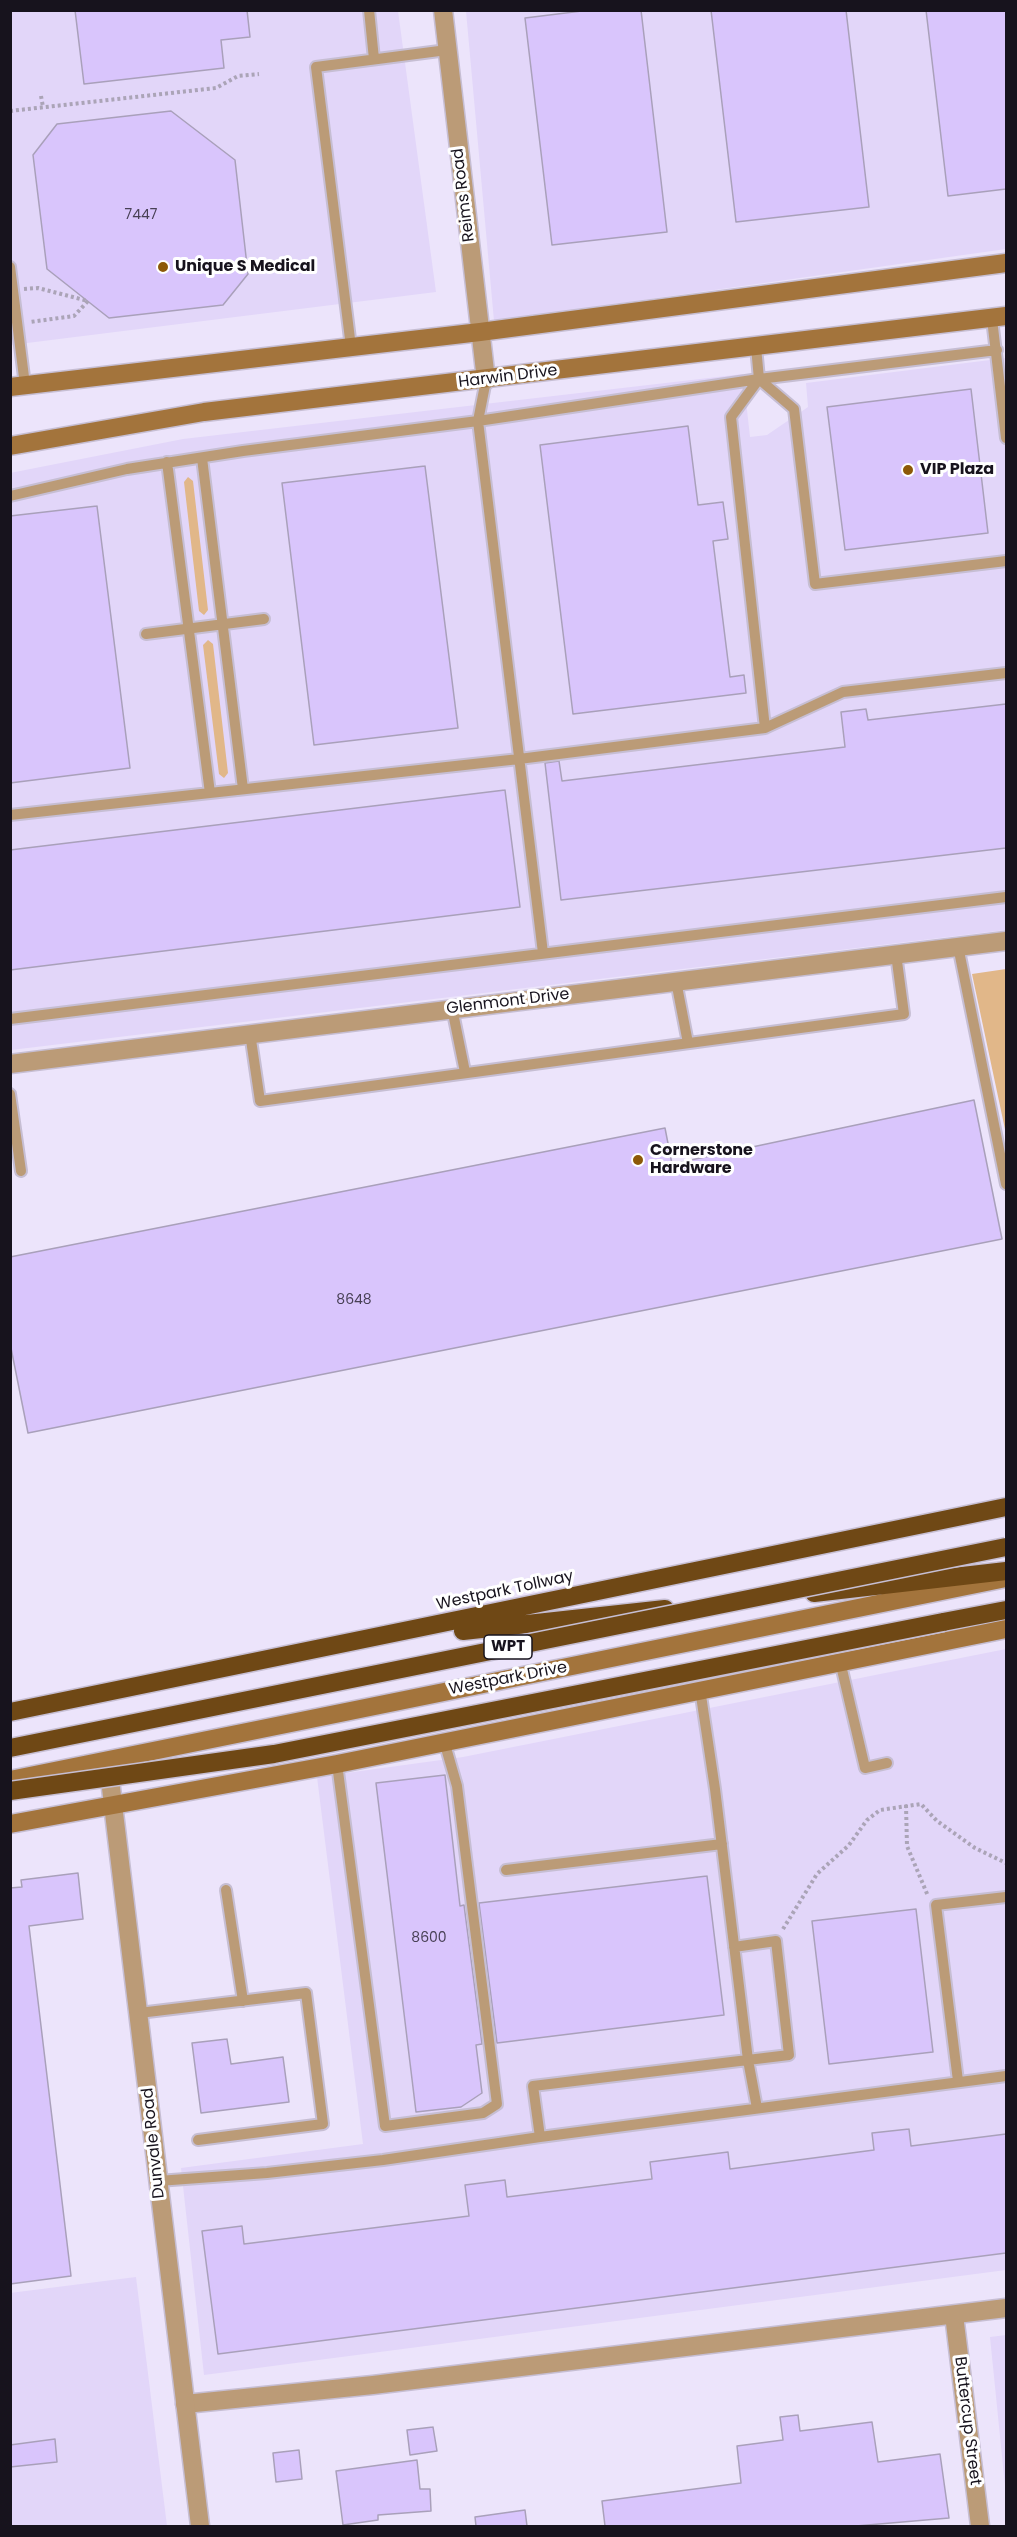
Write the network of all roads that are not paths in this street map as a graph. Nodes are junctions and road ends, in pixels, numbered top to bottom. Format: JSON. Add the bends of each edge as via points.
{"nodes":[{"id":1,"x":369,"y":10,"type":"edge"},
{"id":2,"x":443,"y":10,"type":"edge"},
{"id":3,"x":447,"y":50,"type":"junction"},
{"id":4,"x":374,"y":59,"type":"junction"},
{"id":5,"x":1006,"y":263,"type":"edge"},
{"id":6,"x":10,"y":267,"type":"edge"},
{"id":7,"x":999,"y":318,"type":"edge"},
{"id":8,"x":480,"y":332,"type":"junction"},
{"id":9,"x":351,"y":347,"type":"junction"},
{"id":10,"x":756,"y":347,"type":"junction"},
{"id":11,"x":997,"y":350,"type":"junction"},
{"id":12,"x":759,"y":379,"type":"junction"},
{"id":13,"x":486,"y":380,"type":"junction"},
{"id":14,"x":18,"y":386,"type":"edge"},
{"id":15,"x":478,"y":421,"type":"junction"},
{"id":16,"x":1006,"y":438,"type":"edge"},
{"id":17,"x":10,"y":446,"type":"edge"},
{"id":18,"x":202,"y":458,"type":"junction"},
{"id":19,"x":167,"y":462,"type":"junction"},
{"id":20,"x":10,"y":496,"type":"edge"},
{"id":21,"x":1006,"y":561,"type":"edge"},
{"id":22,"x":264,"y":619,"type":"dead end"},
{"id":23,"x":223,"y":624,"type":"junction"},
{"id":24,"x":188,"y":629,"type":"junction"},
{"id":25,"x":146,"y":634,"type":"dead end"},
{"id":26,"x":1006,"y":673,"type":"edge"},
{"id":27,"x":765,"y":728,"type":"junction"},
{"id":28,"x":519,"y":759,"type":"junction"},
{"id":29,"x":243,"y":789,"type":"junction"},
{"id":30,"x":210,"y":793,"type":"junction"},
{"id":31,"x":10,"y":815,"type":"edge"},
{"id":32,"x":1006,"y":897,"type":"edge"},
{"id":33,"x":1006,"y":940,"type":"edge"},
{"id":34,"x":958,"y":946,"type":"junction"},
{"id":35,"x":543,"y":953,"type":"junction"},
{"id":36,"x":896,"y":954,"type":"junction"},
{"id":37,"x":676,"y":981,"type":"junction"},
{"id":38,"x":452,"y":1008,"type":"junction"},
{"id":39,"x":10,"y":1019,"type":"edge"},
{"id":40,"x":250,"y":1033,"type":"junction"},
{"id":41,"x":688,"y":1043,"type":"junction"},
{"id":42,"x":10,"y":1064,"type":"edge"},
{"id":43,"x":465,"y":1072,"type":"junction"},
{"id":44,"x":10,"y":1094,"type":"edge"},
{"id":45,"x":21,"y":1171,"type":"dead end"},
{"id":46,"x":1006,"y":1184,"type":"edge"},
{"id":47,"x":1006,"y":1508,"type":"edge"},
{"id":48,"x":1006,"y":1547,"type":"edge"},
{"id":49,"x":1006,"y":1571,"type":"edge"},
{"id":50,"x":1006,"y":1578,"type":"edge"},
{"id":51,"x":1006,"y":1610,"type":"edge"},
{"id":52,"x":1006,"y":1629,"type":"edge"},
{"id":53,"x":364,"y":1641,"type":"junction"},
{"id":54,"x":840,"y":1661,"type":"junction"},
{"id":55,"x":700,"y":1689,"type":"junction"},
{"id":56,"x":10,"y":1712,"type":"edge"},
{"id":57,"x":444,"y":1741,"type":"junction"},
{"id":58,"x":10,"y":1748,"type":"edge"},
{"id":59,"x":107,"y":1760,"type":"junction"},
{"id":60,"x":887,"y":1763,"type":"dead end"},
{"id":61,"x":337,"y":1764,"type":"junction"},
{"id":62,"x":10,"y":1780,"type":"edge"},
{"id":63,"x":10,"y":1791,"type":"edge"},
{"id":64,"x":112,"y":1803,"type":"junction"},
{"id":65,"x":10,"y":1824,"type":"edge"},
{"id":66,"x":722,"y":1844,"type":"junction"},
{"id":67,"x":506,"y":1870,"type":"dead end"},
{"id":68,"x":226,"y":1890,"type":"dead end"},
{"id":69,"x":1006,"y":1897,"type":"edge"},
{"id":70,"x":734,"y":1947,"type":"junction"},
{"id":71,"x":243,"y":2001,"type":"junction"},
{"id":72,"x":139,"y":2013,"type":"junction"},
{"id":73,"x":748,"y":2060,"type":"junction"},
{"id":74,"x":1006,"y":2076,"type":"edge"},
{"id":75,"x":957,"y":2081,"type":"junction"},
{"id":76,"x":757,"y":2108,"type":"junction"},
{"id":77,"x":540,"y":2137,"type":"junction"},
{"id":78,"x":198,"y":2140,"type":"dead end"},
{"id":79,"x":158,"y":2181,"type":"junction"},
{"id":80,"x":1006,"y":2308,"type":"edge"},
{"id":81,"x":954,"y":2315,"type":"junction"},
{"id":82,"x":185,"y":2404,"type":"junction"},
{"id":83,"x":200,"y":2526,"type":"edge"},
{"id":84,"x":980,"y":2526,"type":"edge"}],
"edges":[{"from":1,"to":4,"type":"lane"},
{"from":2,"to":3,"type":"street","name":"Reims Road"},
{"from":3,"to":4,"type":"lane"},
{"from":3,"to":8,"type":"street","name":"Reims Road"},
{"from":4,"to":9,"type":"lane","via":[[316,67]]},
{"from":5,"to":8,"type":"main road"},
{"from":6,"to":14,"type":"lane","via":[[17,321]]},
{"from":7,"to":10,"type":"main road","name":"Harwin Drive"},
{"from":7,"to":11,"type":"lane"},
{"from":8,"to":9,"type":"main road"},
{"from":8,"to":13,"type":"street","name":"Reims Road"},
{"from":9,"to":14,"type":"main road"},
{"from":10,"to":12,"type":"lane"},
{"from":10,"to":13,"type":"main road","name":"Harwin Drive"},
{"from":11,"to":12,"type":"lane"},
{"from":11,"to":16,"type":"lane"},
{"from":12,"to":15,"type":"lane"},
{"from":12,"to":21,"type":"lane","via":[[794,409],[815,584]]},
{"from":12,"to":27,"type":"lane","via":[[731,417]]},
{"from":13,"to":15,"type":"lane"},
{"from":13,"to":17,"type":"main road","name":"Harwin Drive","via":[[204,412]]},
{"from":15,"to":18,"type":"lane"},
{"from":15,"to":28,"type":"lane"},
{"from":18,"to":19,"type":"lane"},
{"from":18,"to":23,"type":"lane"},
{"from":19,"to":20,"type":"lane"},
{"from":19,"to":24,"type":"lane"},
{"from":22,"to":23,"type":"lane"},
{"from":23,"to":24,"type":"lane"},
{"from":23,"to":29,"type":"lane"},
{"from":24,"to":25,"type":"lane"},
{"from":24,"to":30,"type":"lane"},
{"from":26,"to":27,"type":"lane","via":[[843,692]]},
{"from":27,"to":28,"type":"lane"},
{"from":28,"to":29,"type":"lane"},
{"from":28,"to":35,"type":"lane"},
{"from":29,"to":30,"type":"lane"},
{"from":30,"to":31,"type":"lane"},
{"from":32,"to":35,"type":"lane"},
{"from":33,"to":34,"type":"street","name":"Glenmont Drive"},
{"from":34,"to":36,"type":"street","name":"Glenmont Drive"},
{"from":34,"to":46,"type":"lane"},
{"from":35,"to":39,"type":"lane"},
{"from":36,"to":37,"type":"street","name":"Glenmont Drive"},
{"from":36,"to":41,"type":"lane","via":[[904,1014]]},
{"from":37,"to":38,"type":"street","name":"Glenmont Drive"},
{"from":37,"to":41,"type":"lane"},
{"from":38,"to":40,"type":"street","name":"Glenmont Drive"},
{"from":38,"to":43,"type":"lane"},
{"from":40,"to":42,"type":"street","name":"Glenmont Drive"},
{"from":40,"to":43,"type":"lane","via":[[260,1101]]},
{"from":41,"to":43,"type":"lane"},
{"from":44,"to":45,"type":"lane"},
{"from":47,"to":53,"type":"highway","name":"Westpark Tollway","number":"WPT"},
{"from":48,"to":58,"type":"highway","number":"WPT","bridge":true},
{"from":49,"to":53,"type":"highway"},
{"from":50,"to":59,"type":"main road","name":"Westpark Drive"},
{"from":51,"to":63,"type":"highway","bridge":true,"via":[[274,1754]]},
{"from":52,"to":54,"type":"main road"},
{"from":53,"to":56,"type":"highway","name":"Westpark Tollway","number":"WPT"},
{"from":54,"to":55,"type":"main road"},
{"from":54,"to":60,"type":"lane","via":[[865,1768]]},
{"from":55,"to":57,"type":"main road"},
{"from":55,"to":66,"type":"lane"},
{"from":57,"to":61,"type":"main road"},
{"from":57,"to":61,"type":"lane","via":[[457,1786],[497,2104],[483,2113],[386,2126]]},
{"from":59,"to":62,"type":"main road","name":"Westpark Drive"},
{"from":59,"to":64,"type":"street","name":"Dunvale Road"},
{"from":61,"to":64,"type":"main road"},
{"from":64,"to":65,"type":"main road"},
{"from":64,"to":72,"type":"street","name":"Dunvale Road"},
{"from":66,"to":67,"type":"lane"},
{"from":66,"to":70,"type":"lane"},
{"from":68,"to":71,"type":"lane"},
{"from":69,"to":75,"type":"lane","via":[[936,1905]]},
{"from":70,"to":73,"type":"lane"},
{"from":70,"to":73,"type":"lane","via":[[776,1941],[789,2055]]},
{"from":71,"to":72,"type":"lane"},
{"from":71,"to":78,"type":"lane","via":[[306,1993],[323,2124]]},
{"from":72,"to":79,"type":"street","name":"Dunvale Road"},
{"from":73,"to":76,"type":"lane"},
{"from":73,"to":77,"type":"lane","via":[[533,2085]]},
{"from":74,"to":75,"type":"lane"},
{"from":75,"to":76,"type":"lane"},
{"from":76,"to":77,"type":"lane"},
{"from":77,"to":79,"type":"lane","via":[[348,2164]]},
{"from":79,"to":82,"type":"street","name":"Dunvale Road"},
{"from":80,"to":81,"type":"street"},
{"from":81,"to":82,"type":"street"},
{"from":81,"to":84,"type":"street","name":"Buttercup Street"},
{"from":82,"to":83,"type":"street","name":"Dunvale Road"}]}
